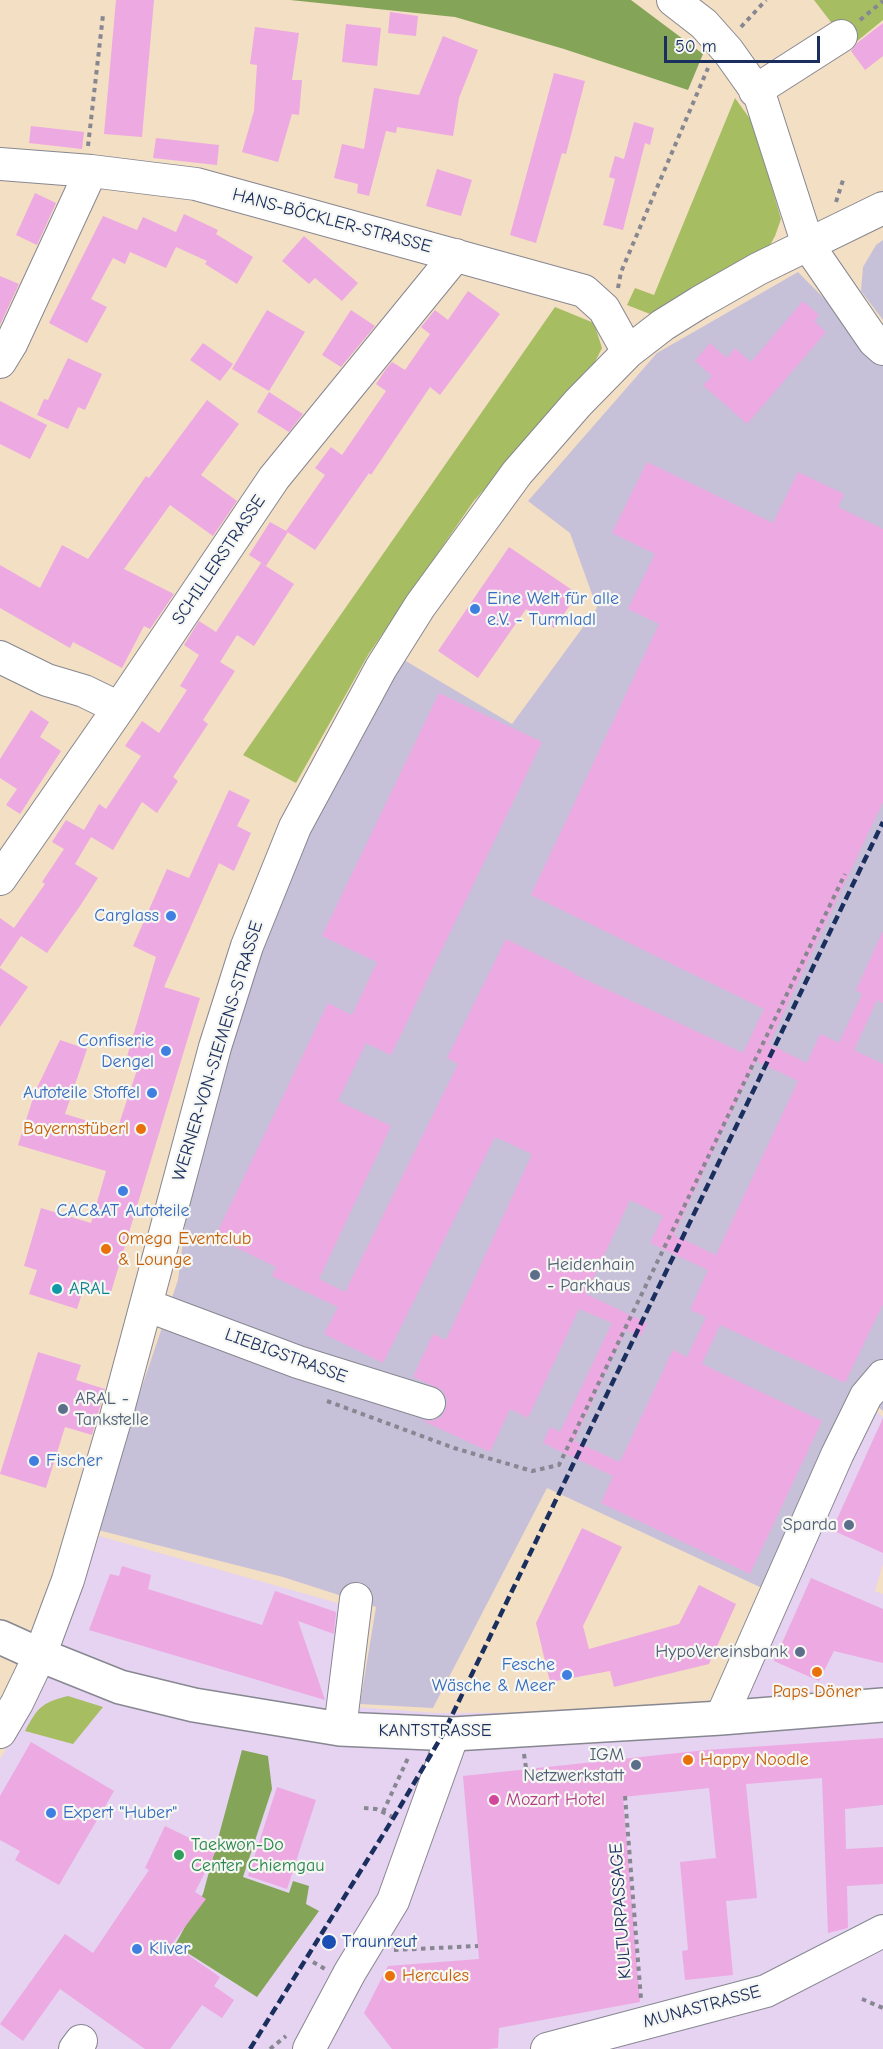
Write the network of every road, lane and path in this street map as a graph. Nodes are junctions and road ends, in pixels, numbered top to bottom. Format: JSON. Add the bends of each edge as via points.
{"nodes":[{"id":1,"x":673,"y":0,"type":"edge"},
{"id":2,"x":766,"y":0,"type":"edge"},
{"id":3,"x":103,"y":15,"type":"dead end"},
{"id":4,"x":841,"y":36,"type":"dead end"},
{"id":5,"x":728,"y":51,"type":"junction"},
{"id":6,"x":755,"y":91,"type":"junction"},
{"id":7,"x":0,"y":164,"type":"edge"},
{"id":8,"x":88,"y":171,"type":"junction"},
{"id":9,"x":883,"y":208,"type":"edge"},
{"id":10,"x":808,"y":245,"type":"junction"},
{"id":11,"x":456,"y":255,"type":"junction"},
{"id":12,"x":604,"y":309,"type":"junction"},
{"id":13,"x":883,"y":349,"type":"edge"},
{"id":14,"x":628,"y":352,"type":"junction"},
{"id":15,"x":0,"y":362,"type":"edge"},
{"id":16,"x":0,"y":657,"type":"edge"},
{"id":17,"x":119,"y":708,"type":"junction"},
{"id":18,"x":845,"y":874,"type":"dead end"},
{"id":19,"x":0,"y":879,"type":"edge"},
{"id":20,"x":146,"y":1305,"type":"junction"},
{"id":21,"x":883,"y":1376,"type":"edge"},
{"id":22,"x":323,"y":1399,"type":"dead end"},
{"id":23,"x":429,"y":1403,"type":"dead end"},
{"id":24,"x":356,"y":1599,"type":"dead end"},
{"id":25,"x":0,"y":1637,"type":"edge"},
{"id":26,"x":40,"y":1655,"type":"junction"},
{"id":27,"x":883,"y":1705,"type":"edge"},
{"id":28,"x":721,"y":1718,"type":"junction"},
{"id":29,"x":340,"y":1729,"type":"junction"},
{"id":30,"x":0,"y":1732,"type":"edge"},
{"id":31,"x":419,"y":1734,"type":"junction"},
{"id":32,"x":453,"y":1734,"type":"junction"},
{"id":33,"x":625,"y":1796,"type":"dead end"},
{"id":34,"x":364,"y":1808,"type":"dead end"},
{"id":35,"x":883,"y":1931,"type":"edge"},
{"id":36,"x":478,"y":1946,"type":"dead end"},
{"id":37,"x":395,"y":1950,"type":"dead end"},
{"id":38,"x":313,"y":1962,"type":"dead end"},
{"id":39,"x":327,"y":1971,"type":"dead end"},
{"id":40,"x":862,"y":1999,"type":"dead end"},
{"id":41,"x":883,"y":2008,"type":"edge"},
{"id":42,"x":643,"y":2024,"type":"junction"},
{"id":43,"x":309,"y":2049,"type":"edge"},
{"id":44,"x":548,"y":2049,"type":"edge"}],
"edges":[{"from":1,"to":5,"type":"street","via":[[704,24]]},
{"from":2,"to":5,"type":"path","via":[[737,32]]},
{"from":3,"to":8,"type":"path"},
{"from":4,"to":6,"type":"street"},
{"from":5,"to":6,"type":"street"},
{"from":5,"to":12,"type":"path","via":[[712,58],[621,272],[617,291]]},
{"from":6,"to":10,"type":"street","via":[[760,96]]},
{"from":7,"to":8,"type":"street","name":"HANS-BÖCKLER-STRASSE"},
{"from":8,"to":11,"type":"street","name":"HANS-BÖCKLER-STRASSE","via":[[196,184]]},
{"from":8,"to":15,"type":"street"},
{"from":9,"to":10,"type":"street","name":"WERNER-VON-SIEMENS-STRASSE"},
{"from":10,"to":13,"type":"street"},
{"from":10,"to":14,"type":"street","name":"WERNER-VON-SIEMENS-STRASSE","via":[[700,302]]},
{"from":11,"to":12,"type":"street","name":"HANS-BÖCKLER-STRASSE","via":[[584,291]]},
{"from":11,"to":17,"type":"street","name":"SCHILLERSTRASSE","via":[[274,478]]},
{"from":12,"to":14,"type":"street","name":"HANS-BÖCKLER-STRASSE"},
{"from":14,"to":20,"type":"street","name":"WERNER-VON-SIEMENS-STRASSE","via":[[518,473],[420,606],[381,668],[295,827],[247,946]]},
{"from":16,"to":17,"type":"street"},
{"from":17,"to":19,"type":"street","name":"SCHILLERSTRASSE"},
{"from":18,"to":22,"type":"path","via":[[559,1466],[532,1471],[454,1448]]},
{"from":20,"to":23,"type":"street","name":"LIEBIGSTRASSE","via":[[298,1362]]},
{"from":20,"to":26,"type":"street","name":"WERNER-VON-SIEMENS-STRASSE","via":[[72,1569]]},
{"from":21,"to":28,"type":"street","via":[[866,1396],[837,1455]]},
{"from":24,"to":29,"type":"street"},
{"from":25,"to":26,"type":"main road","name":"KANTSTRASSE"},
{"from":26,"to":29,"type":"main road","name":"KANTSTRASSE","via":[[120,1687],[194,1705]]},
{"from":26,"to":30,"type":"street","name":"WERNER-VON-SIEMENS-STRASSE"},
{"from":27,"to":28,"type":"main road","name":"KANTSTRASSE"},
{"from":28,"to":32,"type":"main road","name":"KANTSTRASSE"},
{"from":29,"to":31,"type":"main road","name":"KANTSTRASSE"},
{"from":31,"to":32,"type":"main road","name":"KANTSTRASSE"},
{"from":31,"to":34,"type":"path","via":[[383,1812]]},
{"from":32,"to":43,"type":"street","via":[[393,1901]]},
{"from":33,"to":42,"type":"path","name":"KULTURPASSAGE"},
{"from":35,"to":42,"type":"street","name":"MUNASTRASSE","via":[[766,1991]]},
{"from":36,"to":37,"type":"path"},
{"from":38,"to":39,"type":"path"},
{"from":40,"to":41,"type":"path"},
{"from":42,"to":44,"type":"street","name":"MUNASTRASSE"}]}
